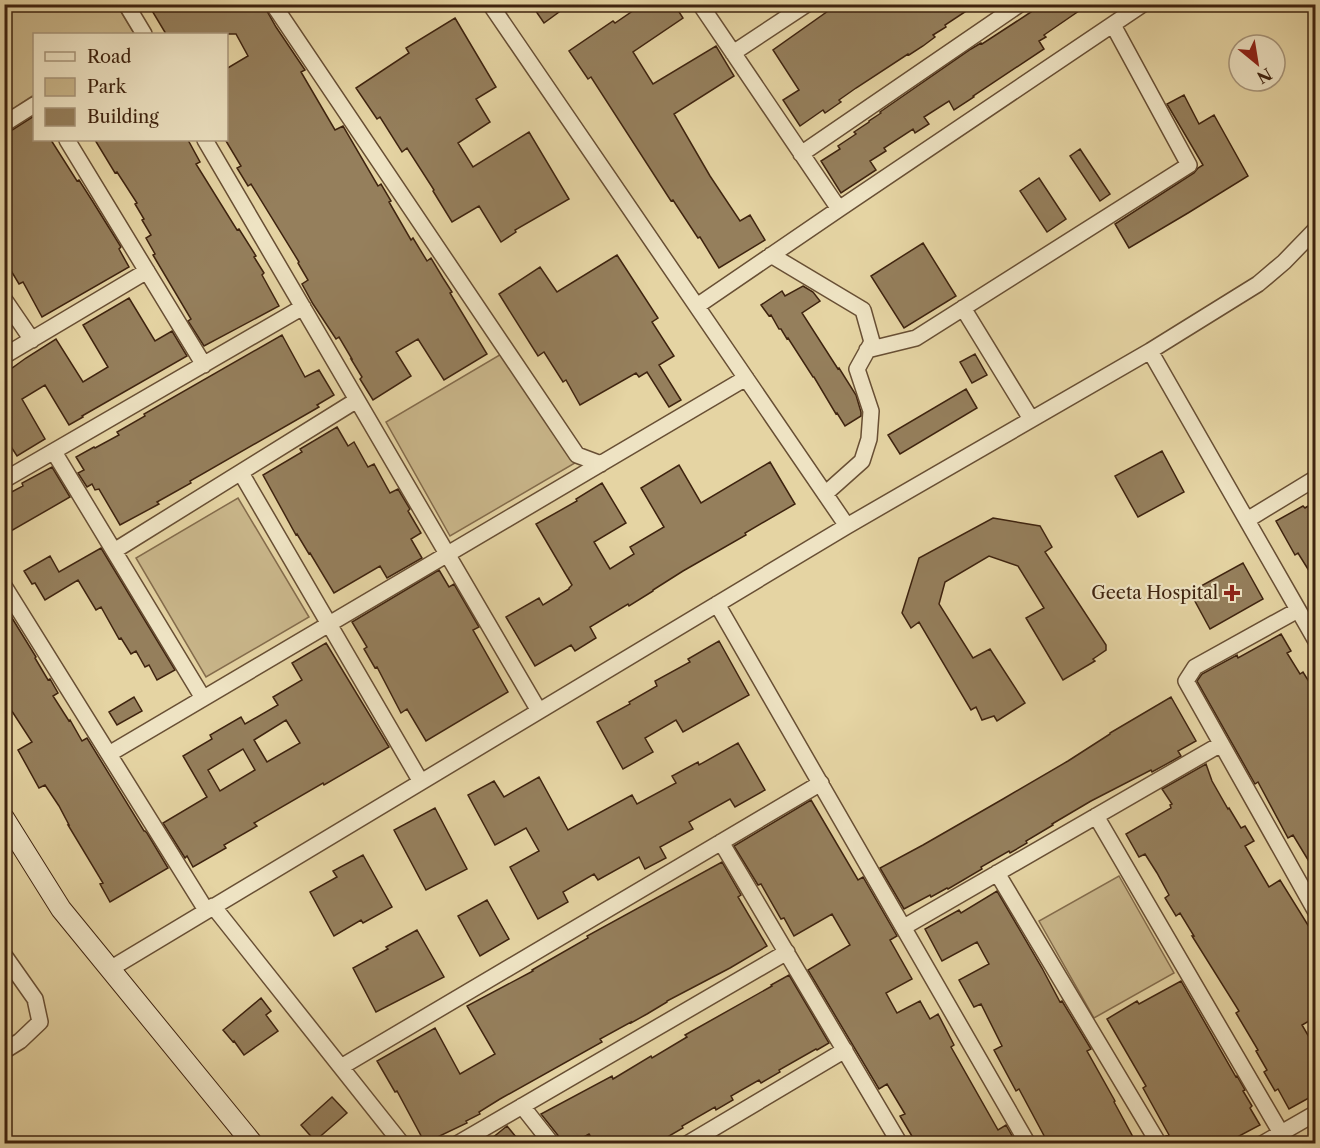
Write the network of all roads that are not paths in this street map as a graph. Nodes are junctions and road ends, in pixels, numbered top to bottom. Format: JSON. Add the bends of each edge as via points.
{"nodes":[{"id":1,"x":126,"y":4,"type":"edge"},
{"id":2,"x":273,"y":4,"type":"edge"},
{"id":3,"x":490,"y":4,"type":"edge"},
{"id":4,"x":700,"y":4,"type":"edge"},
{"id":5,"x":807,"y":4,"type":"edge"},
{"id":6,"x":1020,"y":4,"type":"edge"},
{"id":7,"x":1143,"y":4,"type":"edge"},
{"id":8,"x":1113,"y":25,"type":"junction"},
{"id":9,"x":143,"y":33,"type":"edge"},
{"id":10,"x":733,"y":53,"type":"junction"},
{"id":11,"x":33,"y":106,"type":"edge"},
{"id":12,"x":4,"y":124,"type":"edge"},
{"id":13,"x":68,"y":141,"type":"edge"},
{"id":14,"x":206,"y":141,"type":"edge"},
{"id":15,"x":801,"y":154,"type":"junction"},
{"id":16,"x":838,"y":208,"type":"junction"},
{"id":17,"x":1316,"y":229,"type":"edge"},
{"id":18,"x":771,"y":255,"type":"junction"},
{"id":19,"x":147,"y":271,"type":"junction"},
{"id":20,"x":4,"y":300,"type":"edge"},
{"id":21,"x":697,"y":306,"type":"junction"},
{"id":22,"x":303,"y":307,"type":"junction"},
{"id":23,"x":963,"y":308,"type":"junction"},
{"id":24,"x":32,"y":340,"type":"junction"},
{"id":25,"x":867,"y":350,"type":"junction"},
{"id":26,"x":1150,"y":351,"type":"junction"},
{"id":27,"x":4,"y":356,"type":"edge"},
{"id":28,"x":204,"y":364,"type":"junction"},
{"id":29,"x":746,"y":378,"type":"junction"},
{"id":30,"x":357,"y":400,"type":"junction"},
{"id":31,"x":1031,"y":419,"type":"junction"},
{"id":32,"x":54,"y":452,"type":"junction"},
{"id":33,"x":601,"y":464,"type":"junction"},
{"id":34,"x":241,"y":473,"type":"junction"},
{"id":35,"x":1316,"y":478,"type":"edge"},
{"id":36,"x":4,"y":480,"type":"edge"},
{"id":37,"x":825,"y":494,"type":"junction"},
{"id":38,"x":1247,"y":520,"type":"junction"},
{"id":39,"x":847,"y":526,"type":"junction"},
{"id":40,"x":114,"y":551,"type":"junction"},
{"id":41,"x":447,"y":554,"type":"junction"},
{"id":42,"x":4,"y":586,"type":"edge"},
{"id":43,"x":717,"y":604,"type":"junction"},
{"id":44,"x":1298,"y":610,"type":"junction"},
{"id":45,"x":329,"y":624,"type":"junction"},
{"id":46,"x":1316,"y":641,"type":"edge"},
{"id":47,"x":203,"y":698,"type":"junction"},
{"id":48,"x":539,"y":711,"type":"junction"},
{"id":49,"x":1221,"y":744,"type":"junction"},
{"id":50,"x":109,"y":754,"type":"junction"},
{"id":51,"x":421,"y":782,"type":"junction"},
{"id":52,"x":821,"y":783,"type":"junction"},
{"id":53,"x":1096,"y":816,"type":"junction"},
{"id":54,"x":4,"y":818,"type":"edge"},
{"id":55,"x":722,"y":842,"type":"junction"},
{"id":56,"x":997,"y":873,"type":"junction"},
{"id":57,"x":210,"y":908,"type":"junction"},
{"id":58,"x":1316,"y":912,"type":"edge"},
{"id":59,"x":904,"y":927,"type":"junction"},
{"id":60,"x":787,"y":952,"type":"junction"},
{"id":61,"x":4,"y":955,"type":"edge"},
{"id":62,"x":110,"y":969,"type":"junction"},
{"id":63,"x":845,"y":1050,"type":"junction"},
{"id":64,"x":4,"y":1051,"type":"edge"},
{"id":65,"x":341,"y":1067,"type":"junction"},
{"id":66,"x":522,"y":1106,"type":"junction"},
{"id":67,"x":1316,"y":1113,"type":"edge"},
{"id":68,"x":1281,"y":1133,"type":"junction"},
{"id":69,"x":253,"y":1143,"type":"edge"},
{"id":70,"x":402,"y":1143,"type":"edge"},
{"id":71,"x":457,"y":1143,"type":"edge"},
{"id":72,"x":552,"y":1143,"type":"edge"},
{"id":73,"x":687,"y":1143,"type":"edge"},
{"id":74,"x":900,"y":1143,"type":"edge"},
{"id":75,"x":1028,"y":1143,"type":"edge"},
{"id":76,"x":1159,"y":1143,"type":"edge"},
{"id":77,"x":1262,"y":1143,"type":"edge"}],
"edges":[{"from":1,"to":9,"type":"street"},
{"from":2,"to":33,"type":"street","via":[[577,455]]},
{"from":3,"to":21,"type":"street"},
{"from":4,"to":10,"type":"street"},
{"from":5,"to":10,"type":"street"},
{"from":6,"to":15,"type":"street"},
{"from":7,"to":8,"type":"street"},
{"from":8,"to":16,"type":"street"},
{"from":8,"to":23,"type":"street","via":[[1189,165]]},
{"from":10,"to":15,"type":"street"},
{"from":11,"to":12,"type":"street"},
{"from":13,"to":19,"type":"street"},
{"from":14,"to":22,"type":"street"},
{"from":15,"to":16,"type":"street"},
{"from":16,"to":18,"type":"street"},
{"from":17,"to":26,"type":"street","via":[[1258,284]]},
{"from":18,"to":21,"type":"street"},
{"from":18,"to":25,"type":"street","via":[[863,310],[872,342]]},
{"from":19,"to":24,"type":"street"},
{"from":19,"to":28,"type":"street"},
{"from":20,"to":24,"type":"street"},
{"from":21,"to":29,"type":"street"},
{"from":22,"to":28,"type":"street"},
{"from":22,"to":30,"type":"street"},
{"from":23,"to":25,"type":"street","via":[[916,338]]},
{"from":23,"to":31,"type":"street"},
{"from":24,"to":27,"type":"street"},
{"from":25,"to":37,"type":"street","via":[[857,369],[871,411],[869,439],[862,461]]},
{"from":26,"to":31,"type":"street"},
{"from":26,"to":38,"type":"street"},
{"from":28,"to":32,"type":"street"},
{"from":29,"to":33,"type":"street"},
{"from":29,"to":37,"type":"street"},
{"from":30,"to":34,"type":"street"},
{"from":30,"to":41,"type":"street"},
{"from":31,"to":39,"type":"street"},
{"from":32,"to":36,"type":"street"},
{"from":32,"to":40,"type":"street"},
{"from":33,"to":41,"type":"street"},
{"from":34,"to":40,"type":"street"},
{"from":34,"to":45,"type":"street"},
{"from":35,"to":38,"type":"street"},
{"from":37,"to":39,"type":"street"},
{"from":38,"to":44,"type":"street"},
{"from":39,"to":43,"type":"street"},
{"from":40,"to":47,"type":"street"},
{"from":41,"to":45,"type":"street"},
{"from":41,"to":48,"type":"street"},
{"from":42,"to":50,"type":"street"},
{"from":43,"to":48,"type":"street"},
{"from":43,"to":52,"type":"street"},
{"from":44,"to":46,"type":"street"},
{"from":44,"to":49,"type":"street","via":[[1195,667],[1186,681]]},
{"from":45,"to":47,"type":"street"},
{"from":45,"to":51,"type":"street"},
{"from":47,"to":50,"type":"street"},
{"from":48,"to":51,"type":"street"},
{"from":49,"to":53,"type":"street"},
{"from":49,"to":58,"type":"street"},
{"from":50,"to":57,"type":"street"},
{"from":51,"to":57,"type":"street"},
{"from":52,"to":55,"type":"street"},
{"from":52,"to":59,"type":"street"},
{"from":53,"to":56,"type":"street"},
{"from":53,"to":68,"type":"street"},
{"from":54,"to":62,"type":"street","via":[[61,909]]},
{"from":55,"to":60,"type":"street"},
{"from":55,"to":65,"type":"street"},
{"from":56,"to":59,"type":"street"},
{"from":56,"to":76,"type":"street"},
{"from":57,"to":62,"type":"street"},
{"from":57,"to":65,"type":"street"},
{"from":59,"to":75,"type":"street"},
{"from":60,"to":63,"type":"street"},
{"from":60,"to":66,"type":"street"},
{"from":61,"to":64,"type":"street","via":[[35,999],[40,1022]]},
{"from":62,"to":69,"type":"street"},
{"from":63,"to":73,"type":"street"},
{"from":63,"to":74,"type":"street"},
{"from":65,"to":70,"type":"street"},
{"from":66,"to":71,"type":"street"},
{"from":66,"to":72,"type":"street"},
{"from":67,"to":68,"type":"street"},
{"from":68,"to":77,"type":"street"}]}
